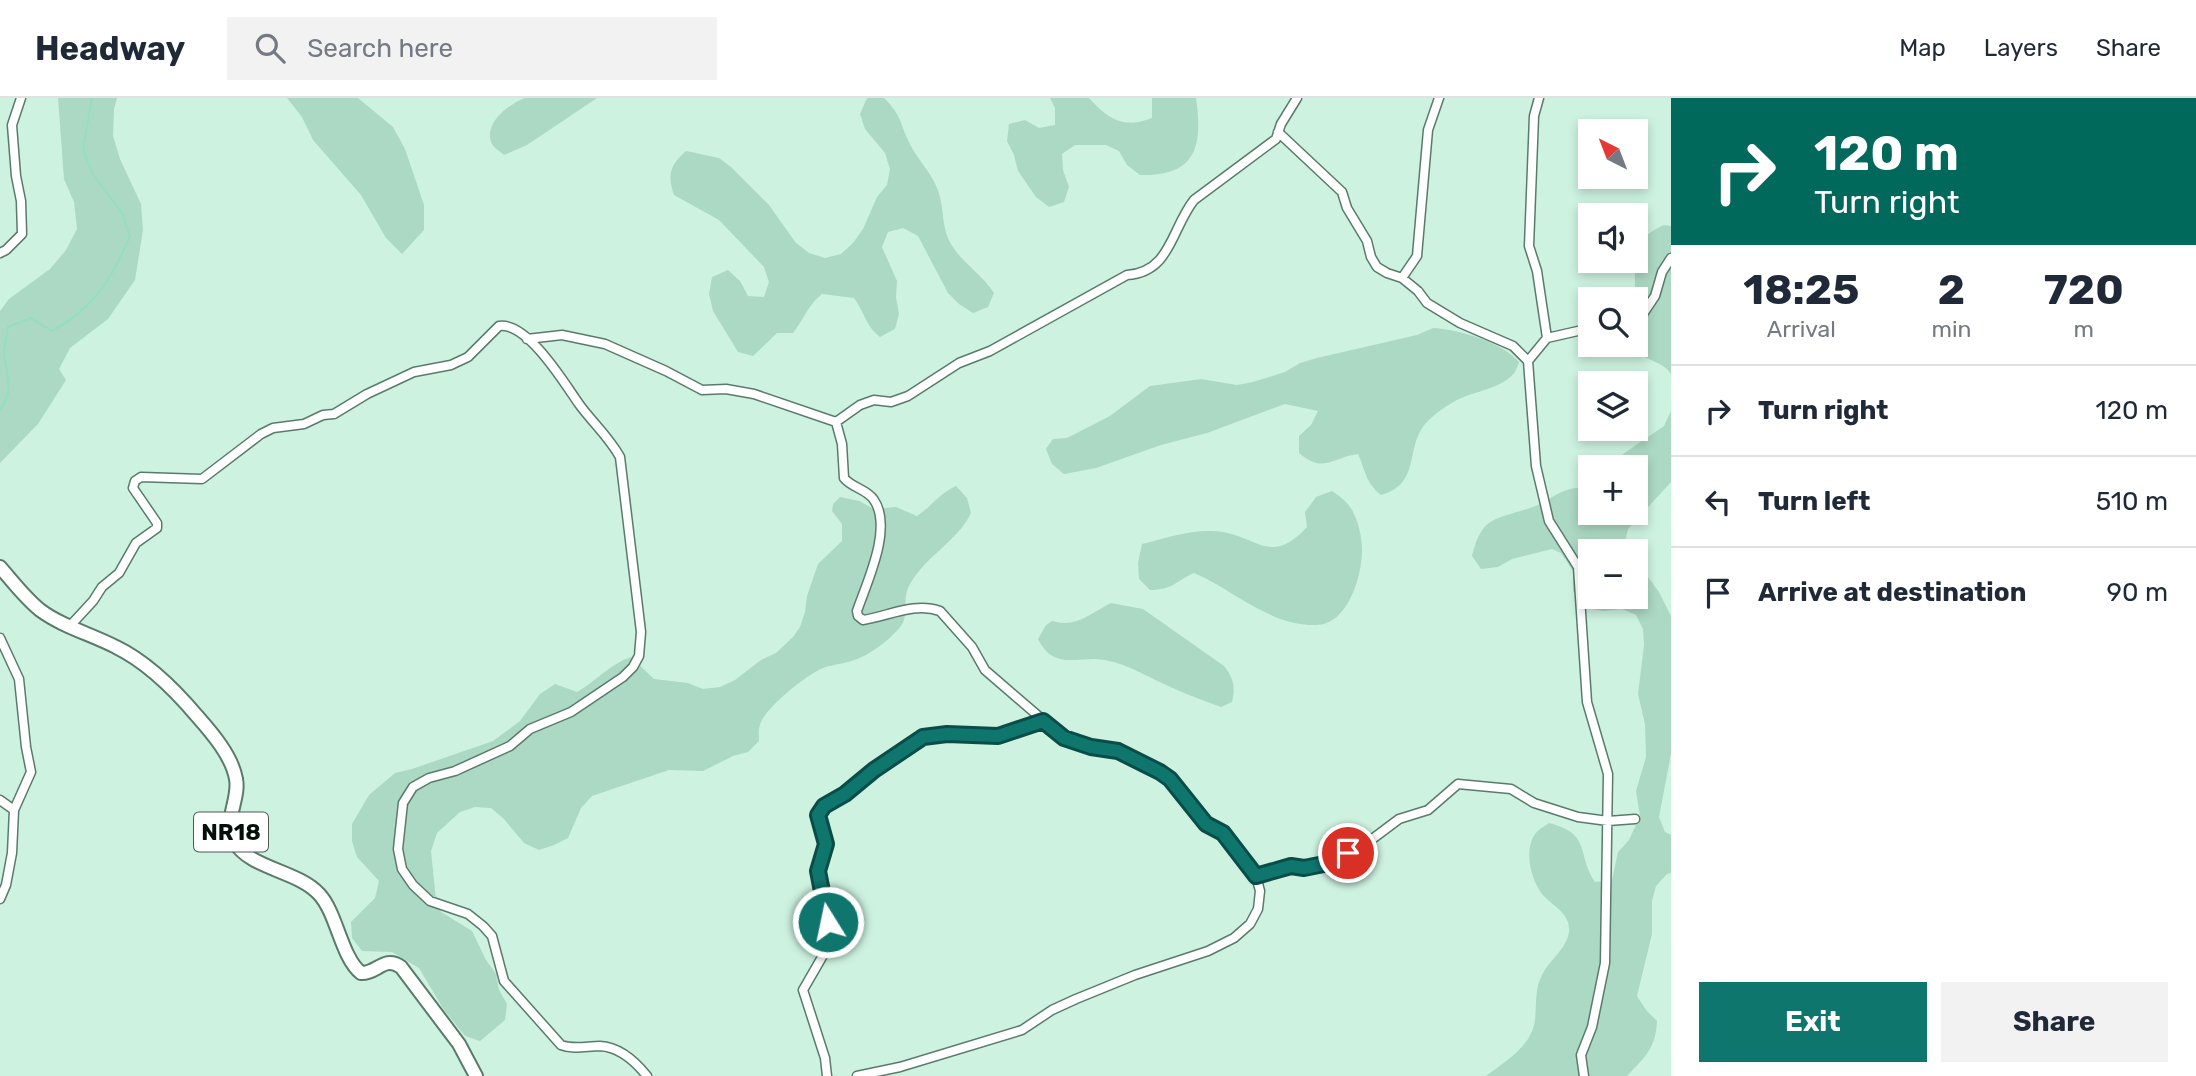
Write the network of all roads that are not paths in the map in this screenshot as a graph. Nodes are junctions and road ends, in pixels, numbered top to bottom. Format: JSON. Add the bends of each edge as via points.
{"nodes":[{"id":1,"x":21,"y":98,"type":"edge"},
{"id":2,"x":1297,"y":98,"type":"edge"},
{"id":3,"x":1440,"y":98,"type":"edge"},
{"id":4,"x":1539,"y":98,"type":"edge"},
{"id":5,"x":1279,"y":132,"type":"junction"},
{"id":6,"x":0,"y":253,"type":"edge"},
{"id":7,"x":1671,"y":258,"type":"edge"},
{"id":8,"x":1402,"y":278,"type":"junction"},
{"id":9,"x":1648,"y":306,"type":"edge"},
{"id":10,"x":1578,"y":331,"type":"edge"},
{"id":11,"x":1547,"y":338,"type":"junction"},
{"id":12,"x":527,"y":339,"type":"junction"},
{"id":13,"x":1528,"y":361,"type":"junction"},
{"id":14,"x":836,"y":422,"type":"junction"},
{"id":15,"x":0,"y":567,"type":"edge"},
{"id":16,"x":69,"y":627,"type":"junction"},
{"id":17,"x":0,"y":638,"type":"edge"},
{"id":18,"x":1043,"y":721,"type":"junction"},
{"id":19,"x":0,"y":800,"type":"edge"},
{"id":20,"x":14,"y":810,"type":"junction"},
{"id":21,"x":1635,"y":819,"type":"dead end"},
{"id":22,"x":1608,"y":821,"type":"junction"},
{"id":23,"x":1256,"y":876,"type":"junction"},
{"id":24,"x":0,"y":899,"type":"edge"},
{"id":25,"x":476,"y":1076,"type":"edge"},
{"id":26,"x":647,"y":1076,"type":"edge"},
{"id":27,"x":827,"y":1076,"type":"edge"},
{"id":28,"x":857,"y":1076,"type":"edge"},
{"id":29,"x":1584,"y":1076,"type":"edge"}],
"edges":[{"from":1,"to":6,"type":"street","via":[[12,125],[22,234]]},
{"from":2,"to":5,"type":"street"},
{"from":3,"to":8,"type":"street","via":[[1428,130],[1417,256]]},
{"from":4,"to":11,"type":"street","via":[[1534,116],[1529,246]]},
{"from":5,"to":8,"type":"street","via":[[1342,192],[1377,267]]},
{"from":5,"to":14,"type":"street","via":[[1270,144],[1194,200],[1157,265],[1127,275],[990,351],[959,363],[908,396],[860,405]]},
{"from":7,"to":9,"type":"street"},
{"from":8,"to":13,"type":"street","via":[[1427,303],[1513,346]]},
{"from":10,"to":11,"type":"street"},
{"from":11,"to":13,"type":"street"},
{"from":12,"to":14,"type":"street","via":[[562,335],[605,344],[702,390],[754,394]]},
{"from":12,"to":16,"type":"street","via":[[505,324],[499,326],[468,358],[414,372],[334,414],[273,428],[202,479],[141,477],[133,488],[157,528],[136,543],[119,573]]},
{"from":12,"to":26,"type":"street","via":[[552,364],[620,457],[642,632],[639,656],[623,677],[571,712],[530,729],[510,746],[479,761],[413,787],[403,803],[398,849],[402,869],[430,901],[468,914],[492,936],[504,981],[561,1045],[621,1051]]},
{"from":13,"to":22,"type":"street","via":[[1539,485],[1549,521],[1578,567],[1587,702],[1608,774]]},
{"from":14,"to":18,"type":"street","via":[[844,478],[873,497],[883,525],[858,616],[876,618],[910,608],[940,611],[972,647],[985,670]]},
{"from":15,"to":16,"type":"main road","number":"NR18","via":[[39,609]]},
{"from":16,"to":25,"type":"main road","number":"NR18","via":[[138,659],[196,714],[237,780],[230,824],[235,843],[247,856],[317,892],[356,969],[366,974],[386,962],[401,967],[459,1044]]},
{"from":17,"to":20,"type":"street","via":[[19,679],[32,772]]},
{"from":18,"to":23,"type":"street","via":[[1064,738],[1118,751],[1170,779],[1206,824],[1223,833]]},
{"from":18,"to":27,"type":"street","via":[[998,736],[923,737],[821,809],[818,815],[826,848],[818,871],[830,939],[803,990]]},
{"from":19,"to":20,"type":"street"},
{"from":20,"to":24,"type":"street","via":[[12,853]]},
{"from":21,"to":22,"type":"street"},
{"from":22,"to":23,"type":"street","via":[[1553,810],[1510,789],[1458,784],[1428,810],[1399,819],[1324,864],[1291,866]]},
{"from":22,"to":29,"type":"street","via":[[1605,963],[1592,1027],[1581,1055]]},
{"from":23,"to":28,"type":"street","via":[[1260,891],[1251,924],[1209,951],[1076,999],[1022,1030]]}]}
